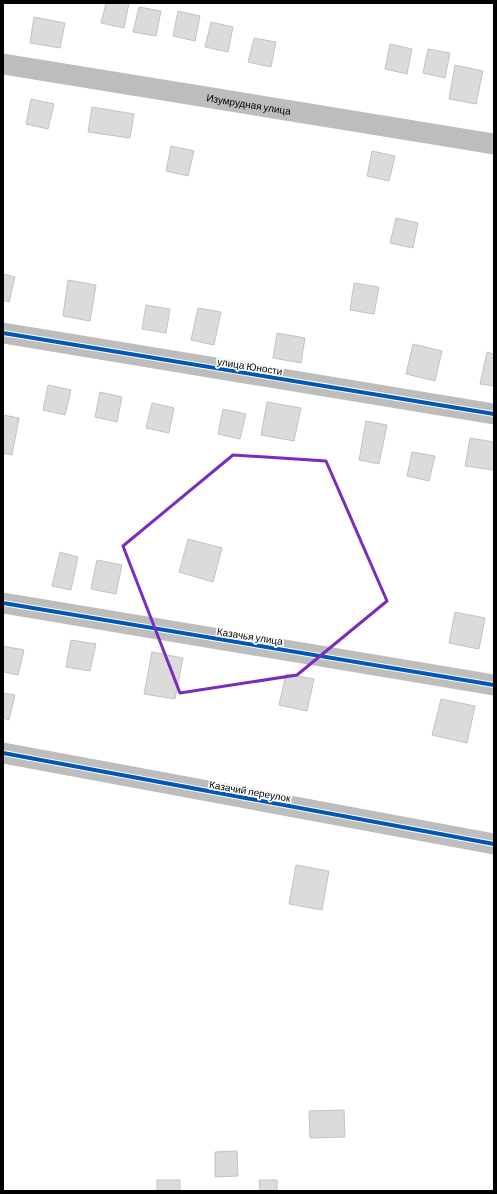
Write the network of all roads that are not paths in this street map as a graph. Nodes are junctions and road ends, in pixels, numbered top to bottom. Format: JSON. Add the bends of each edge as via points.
{"nodes":[{"id":1,"x":3,"y":64,"type":"edge"},
{"id":2,"x":494,"y":144,"type":"edge"},
{"id":3,"x":3,"y":334,"type":"edge"},
{"id":4,"x":494,"y":414,"type":"edge"},
{"id":5,"x":3,"y":603,"type":"edge"},
{"id":6,"x":494,"y":685,"type":"edge"},
{"id":7,"x":3,"y":753,"type":"edge"},
{"id":8,"x":494,"y":844,"type":"edge"}],
"edges":[{"from":1,"to":2,"type":"street","name":"Изумрудная улица"},
{"from":3,"to":4,"type":"street","name":"улица Юности"},
{"from":5,"to":6,"type":"street","name":"Казачья улица"},
{"from":7,"to":8,"type":"street","name":"Казачий переулок"}]}
